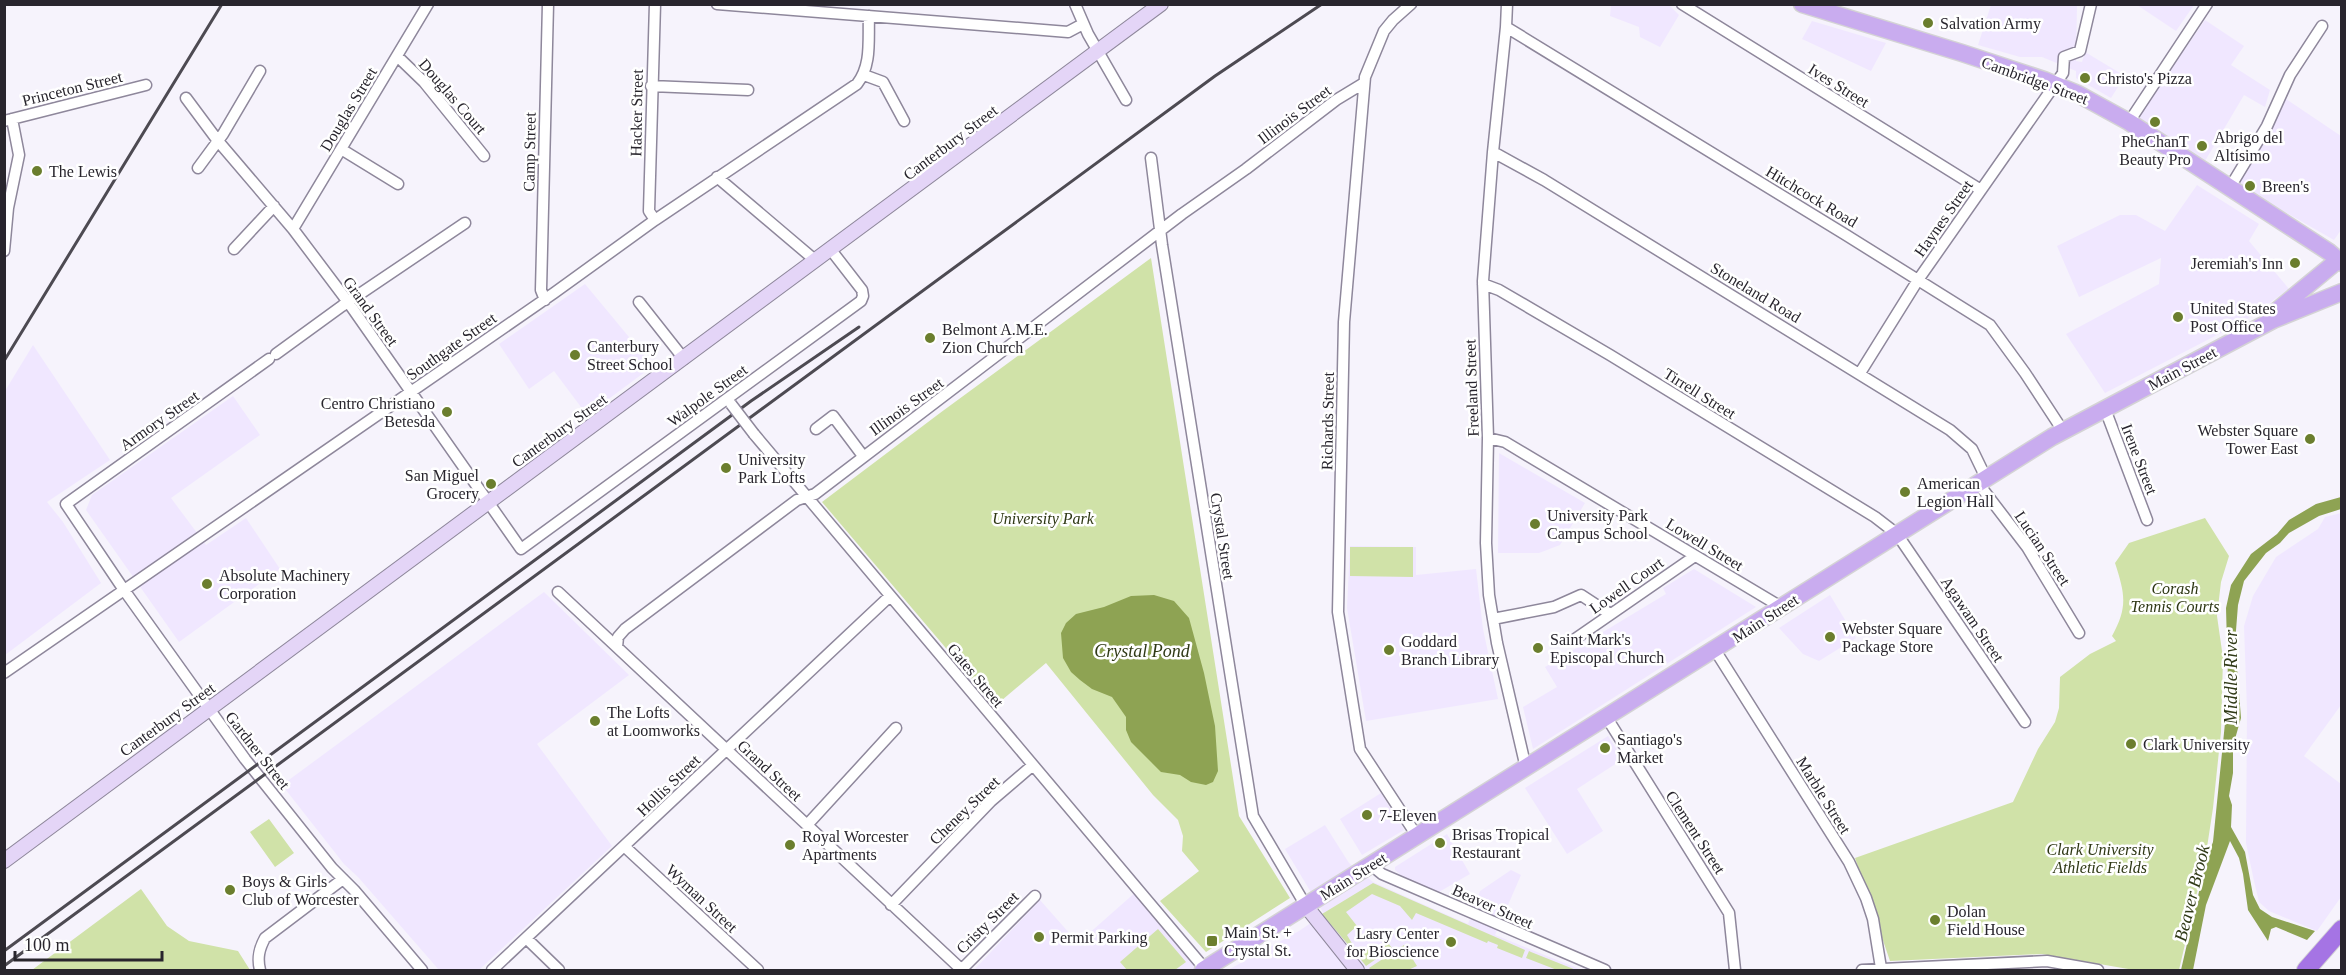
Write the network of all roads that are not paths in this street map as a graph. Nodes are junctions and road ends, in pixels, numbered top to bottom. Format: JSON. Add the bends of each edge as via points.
{"nodes":[{"id":1,"x":428,"y":4,"type":"edge"},
{"id":2,"x":548,"y":4,"type":"edge"},
{"id":3,"x":655,"y":4,"type":"edge"},
{"id":4,"x":717,"y":4,"type":"edge"},
{"id":5,"x":1075,"y":4,"type":"edge"},
{"id":6,"x":1161,"y":4,"type":"edge"},
{"id":7,"x":1411,"y":4,"type":"edge"},
{"id":8,"x":1507,"y":4,"type":"edge"},
{"id":9,"x":1682,"y":4,"type":"edge"},
{"id":10,"x":1802,"y":4,"type":"edge"},
{"id":11,"x":2091,"y":4,"type":"edge"},
{"id":12,"x":2207,"y":4,"type":"edge"},
{"id":13,"x":869,"y":16,"type":"junction"},
{"id":14,"x":1083,"y":24,"type":"junction"},
{"id":15,"x":2322,"y":26,"type":"dead end"},
{"id":16,"x":1506,"y":27,"type":"junction"},
{"id":17,"x":1098,"y":51,"type":"junction"},
{"id":18,"x":397,"y":56,"type":"junction"},
{"id":19,"x":260,"y":71,"type":"dead end"},
{"id":20,"x":864,"y":75,"type":"junction"},
{"id":21,"x":1365,"y":83,"type":"junction"},
{"id":22,"x":2055,"y":84,"type":"junction"},
{"id":23,"x":146,"y":85,"type":"dead end"},
{"id":24,"x":651,"y":86,"type":"junction"},
{"id":25,"x":748,"y":90,"type":"dead end"},
{"id":26,"x":186,"y":98,"type":"dead end"},
{"id":27,"x":1126,"y":100,"type":"dead end"},
{"id":28,"x":8,"y":120,"type":"edge"},
{"id":29,"x":904,"y":121,"type":"dead end"},
{"id":30,"x":2129,"y":122,"type":"junction"},
{"id":31,"x":218,"y":141,"type":"junction"},
{"id":32,"x":341,"y":149,"type":"junction"},
{"id":33,"x":1493,"y":152,"type":"junction"},
{"id":34,"x":484,"y":156,"type":"dead end"},
{"id":35,"x":1151,"y":158,"type":"dead end"},
{"id":36,"x":198,"y":168,"type":"dead end"},
{"id":37,"x":717,"y":177,"type":"junction"},
{"id":38,"x":398,"y":184,"type":"dead end"},
{"id":39,"x":2229,"y":189,"type":"junction"},
{"id":40,"x":1981,"y":190,"type":"junction"},
{"id":41,"x":274,"y":206,"type":"junction"},
{"id":42,"x":655,"y":220,"type":"junction"},
{"id":43,"x":465,"y":223,"type":"dead end"},
{"id":44,"x":293,"y":229,"type":"junction"},
{"id":45,"x":1160,"y":232,"type":"junction"},
{"id":46,"x":234,"y":249,"type":"dead end"},
{"id":47,"x":831,"y":250,"type":"junction"},
{"id":48,"x":4,"y":251,"type":"edge"},
{"id":49,"x":2340,"y":260,"type":"edge"},
{"id":50,"x":816,"y":261,"type":"junction"},
{"id":51,"x":1918,"y":280,"type":"junction"},
{"id":52,"x":1483,"y":284,"type":"junction"},
{"id":53,"x":2342,"y":292,"type":"edge"},
{"id":54,"x":2323,"y":298,"type":"junction"},
{"id":55,"x":545,"y":300,"type":"junction"},
{"id":56,"x":348,"y":302,"type":"junction"},
{"id":57,"x":639,"y":302,"type":"dead end"},
{"id":58,"x":2250,"y":332,"type":"junction"},
{"id":59,"x":684,"y":359,"type":"junction"},
{"id":60,"x":1860,"y":374,"type":"junction"},
{"id":61,"x":411,"y":392,"type":"junction"},
{"id":62,"x":728,"y":402,"type":"junction"},
{"id":63,"x":2105,"y":409,"type":"junction"},
{"id":64,"x":816,"y":429,"type":"dead end"},
{"id":65,"x":2063,"y":431,"type":"junction"},
{"id":66,"x":1488,"y":438,"type":"junction"},
{"id":67,"x":863,"y":456,"type":"junction"},
{"id":68,"x":1982,"y":480,"type":"junction"},
{"id":69,"x":806,"y":497,"type":"junction"},
{"id":70,"x":487,"y":503,"type":"junction"},
{"id":71,"x":66,"y":504,"type":"joint"},
{"id":72,"x":2147,"y":520,"type":"dead end"},
{"id":73,"x":1897,"y":534,"type":"junction"},
{"id":74,"x":521,"y":549,"type":"joint"},
{"id":75,"x":1695,"y":556,"type":"junction"},
{"id":76,"x":124,"y":590,"type":"junction"},
{"id":77,"x":558,"y":592,"type":"dead end"},
{"id":78,"x":890,"y":597,"type":"junction"},
{"id":79,"x":1782,"y":607,"type":"junction"},
{"id":80,"x":1610,"y":614,"type":"junction"},
{"id":81,"x":1492,"y":619,"type":"junction"},
{"id":82,"x":2079,"y":633,"type":"dead end"},
{"id":83,"x":1575,"y":639,"type":"dead end"},
{"id":84,"x":617,"y":647,"type":"junction"},
{"id":85,"x":1715,"y":650,"type":"junction"},
{"id":86,"x":4,"y":673,"type":"edge"},
{"id":87,"x":209,"y":709,"type":"junction"},
{"id":88,"x":1607,"y":718,"type":"junction"},
{"id":89,"x":2025,"y":722,"type":"dead end"},
{"id":90,"x":896,"y":728,"type":"dead end"},
{"id":91,"x":727,"y":750,"type":"junction"},
{"id":92,"x":1033,"y":765,"type":"junction"},
{"id":93,"x":1526,"y":768,"type":"junction"},
{"id":94,"x":807,"y":825,"type":"junction"},
{"id":95,"x":1417,"y":836,"type":"junction"},
{"id":96,"x":625,"y":847,"type":"junction"},
{"id":97,"x":4,"y":861,"type":"edge"},
{"id":98,"x":1371,"y":865,"type":"junction"},
{"id":99,"x":343,"y":879,"type":"junction"},
{"id":100,"x":1035,"y":896,"type":"dead end"},
{"id":101,"x":891,"y":904,"type":"junction"},
{"id":102,"x":1306,"y":906,"type":"junction"},
{"id":103,"x":2342,"y":929,"type":"edge"},
{"id":104,"x":526,"y":938,"type":"junction"},
{"id":105,"x":2325,"y":948,"type":"junction"},
{"id":106,"x":1952,"y":967,"type":"edge"},
{"id":107,"x":1881,"y":968,"type":"junction"},
{"id":108,"x":260,"y":970,"type":"edge"},
{"id":109,"x":422,"y":970,"type":"edge"},
{"id":110,"x":492,"y":970,"type":"edge"},
{"id":111,"x":559,"y":970,"type":"edge"},
{"id":112,"x":758,"y":970,"type":"edge"},
{"id":113,"x":962,"y":970,"type":"edge"},
{"id":114,"x":1204,"y":970,"type":"edge"},
{"id":115,"x":1357,"y":970,"type":"edge"},
{"id":116,"x":1605,"y":970,"type":"edge"},
{"id":117,"x":1735,"y":970,"type":"edge"},
{"id":118,"x":1862,"y":970,"type":"edge"},
{"id":119,"x":2098,"y":970,"type":"edge"},
{"id":120,"x":2306,"y":970,"type":"edge"},
{"id":121,"x":2318,"y":970,"type":"edge"}],
"edges":[{"from":1,"to":18,"type":"street","name":"Douglas Street"},
{"from":2,"to":55,"type":"street","name":"Camp Street","via":[[541,290]]},
{"from":3,"to":24,"type":"street","name":"Hacker Street"},
{"from":4,"to":13,"type":"street"},
{"from":5,"to":14,"type":"street"},
{"from":6,"to":17,"type":"street","name":"Canterbury Street"},
{"from":7,"to":21,"type":"street","name":"Richards Street","via":[[1384,31]]},
{"from":8,"to":16,"type":"street","name":"Freeland Street"},
{"from":9,"to":40,"type":"street","name":"Ives Street"},
{"from":10,"to":22,"type":"main road","name":"Cambridge Street"},
{"from":11,"to":22,"type":"street","name":"Haynes Street","via":[[2080,51],[2064,57],[2063,73]]},
{"from":12,"to":30,"type":"street"},
{"from":13,"to":14,"type":"street","via":[[1068,32]]},
{"from":13,"to":20,"type":"street"},
{"from":14,"to":17,"type":"street"},
{"from":15,"to":39,"type":"street","via":[[2290,75],[2267,126]]},
{"from":16,"to":33,"type":"street","name":"Freeland Street"},
{"from":16,"to":51,"type":"street","name":"Hitchcock Road"},
{"from":17,"to":27,"type":"street"},
{"from":17,"to":47,"type":"street","name":"Canterbury Street"},
{"from":18,"to":32,"type":"street","name":"Douglas Street"},
{"from":18,"to":34,"type":"street","name":"Douglas Court","via":[[424,81]]},
{"from":19,"to":31,"type":"street"},
{"from":20,"to":29,"type":"street","via":[[883,82]]},
{"from":20,"to":37,"type":"street","name":"Southgate Street","via":[[857,84]]},
{"from":21,"to":45,"type":"street","name":"Illinois Street","via":[[1336,100]]},
{"from":21,"to":95,"type":"street","name":"Richards Street","via":[[1344,322],[1338,612],[1360,748]]},
{"from":22,"to":30,"type":"main road","name":"Cambridge Street"},
{"from":22,"to":40,"type":"street","name":"Haynes Street"},
{"from":23,"to":28,"type":"street","name":"Princeton Street"},
{"from":24,"to":25,"type":"street"},
{"from":24,"to":42,"type":"street","name":"Hacker Street","via":[[649,211]]},
{"from":26,"to":31,"type":"street","name":"Grand Street"},
{"from":28,"to":48,"type":"street","via":[[19,155]]},
{"from":30,"to":39,"type":"main road","name":"Cambridge Street"},
{"from":31,"to":36,"type":"street"},
{"from":31,"to":41,"type":"street","name":"Grand Street"},
{"from":32,"to":38,"type":"street"},
{"from":32,"to":44,"type":"street","name":"Douglas Street"},
{"from":33,"to":52,"type":"street","name":"Freeland Street"},
{"from":33,"to":60,"type":"street","name":"Stoneland Road"},
{"from":35,"to":45,"type":"street","name":"Crystal Street"},
{"from":37,"to":42,"type":"street","name":"Southgate Street"},
{"from":37,"to":50,"type":"street"},
{"from":39,"to":49,"type":"main road","name":"Cambridge Street"},
{"from":40,"to":51,"type":"street","name":"Haynes Street"},
{"from":41,"to":44,"type":"street","name":"Grand Street"},
{"from":41,"to":46,"type":"street"},
{"from":42,"to":55,"type":"street","name":"Southgate Street"},
{"from":43,"to":56,"type":"street","name":"Armory Street"},
{"from":44,"to":56,"type":"street","name":"Grand Street"},
{"from":45,"to":67,"type":"street","name":"Illinois Street"},
{"from":45,"to":102,"type":"street","name":"Crystal Street","via":[[1253,816]]},
{"from":47,"to":50,"type":"street","name":"Canterbury Street"},
{"from":47,"to":62,"type":"street","name":"Walpole Street","via":[[862,290],[861,301]]},
{"from":49,"to":54,"type":"main road"},
{"from":49,"to":58,"type":"main road"},
{"from":50,"to":59,"type":"street","name":"Canterbury Street"},
{"from":51,"to":60,"type":"street","name":"Haynes Street"},
{"from":51,"to":65,"type":"street","name":"Hitchcock Road","via":[[1990,325]]},
{"from":52,"to":66,"type":"street","name":"Freeland Street"},
{"from":52,"to":73,"type":"street","name":"Tirrell Street","via":[[1593,344]]},
{"from":53,"to":54,"type":"main road","name":"Main Street"},
{"from":54,"to":58,"type":"main road","name":"Main Street"},
{"from":55,"to":61,"type":"street","name":"Southgate Street"},
{"from":56,"to":61,"type":"street","name":"Grand Street"},
{"from":56,"to":71,"type":"street","name":"Armory Street"},
{"from":57,"to":59,"type":"street"},
{"from":58,"to":63,"type":"main road","name":"Main Street"},
{"from":59,"to":70,"type":"street","name":"Canterbury Street"},
{"from":60,"to":68,"type":"street","name":"Stoneland Road","via":[[1963,440],[1972,449]]},
{"from":61,"to":70,"type":"street","name":"Grand Street"},
{"from":61,"to":76,"type":"street","name":"Southgate Street"},
{"from":62,"to":69,"type":"street","name":"Gates Street","bridge":true},
{"from":62,"to":74,"type":"street","name":"Walpole Street"},
{"from":63,"to":65,"type":"main road","name":"Main Street"},
{"from":63,"to":72,"type":"street","name":"Irene Street"},
{"from":64,"to":67,"type":"street","via":[[833,416]]},
{"from":65,"to":68,"type":"main road","name":"Main Street"},
{"from":66,"to":75,"type":"street","name":"Lowell Street","via":[[1505,442]]},
{"from":66,"to":81,"type":"street","name":"Freeland Street","via":[[1486,543]]},
{"from":67,"to":69,"type":"street","name":"Illinois Street"},
{"from":68,"to":73,"type":"main road","name":"Main Street"},
{"from":68,"to":82,"type":"street","name":"Lucian Street"},
{"from":69,"to":78,"type":"street","name":"Gates Street"},
{"from":69,"to":84,"type":"street","name":"Illinois Street","via":[[625,628]]},
{"from":70,"to":74,"type":"street","name":"Grand Street"},
{"from":70,"to":87,"type":"street","name":"Canterbury Street"},
{"from":71,"to":76,"type":"street","name":"Gardner Street"},
{"from":73,"to":79,"type":"main road","name":"Main Street"},
{"from":73,"to":89,"type":"street","name":"Agawam Street"},
{"from":75,"to":79,"type":"street","name":"Lowell Street"},
{"from":75,"to":80,"type":"street","name":"Lowell Court"},
{"from":76,"to":86,"type":"street","name":"Southgate Street"},
{"from":76,"to":87,"type":"street","name":"Gardner Street"},
{"from":77,"to":84,"type":"street","name":"Grand Street"},
{"from":78,"to":91,"type":"street","name":"Hollis Street"},
{"from":78,"to":92,"type":"street","name":"Gates Street"},
{"from":79,"to":85,"type":"main road","name":"Main Street"},
{"from":80,"to":81,"type":"street","via":[[1581,595],[1554,607]]},
{"from":80,"to":83,"type":"street","name":"Lowell Court"},
{"from":81,"to":93,"type":"street","name":"Freeland Street"},
{"from":84,"to":91,"type":"street","name":"Grand Street"},
{"from":85,"to":88,"type":"main road","name":"Main Street"},
{"from":85,"to":107,"type":"street","name":"Marble Street","via":[[1849,862],[1873,919]]},
{"from":87,"to":97,"type":"street","name":"Canterbury Street"},
{"from":87,"to":99,"type":"street","name":"Gardner Street"},
{"from":88,"to":93,"type":"main road","name":"Main Street"},
{"from":88,"to":117,"type":"street","name":"Clement Street","via":[[1729,914]]},
{"from":90,"to":94,"type":"street"},
{"from":91,"to":94,"type":"street","name":"Grand Street"},
{"from":91,"to":96,"type":"street","name":"Hollis Street"},
{"from":92,"to":101,"type":"street","name":"Cheney Street","via":[[991,801]]},
{"from":92,"to":114,"type":"street","name":"Gates Street"},
{"from":93,"to":95,"type":"main road","name":"Main Street"},
{"from":94,"to":101,"type":"street","name":"Grand Street"},
{"from":95,"to":98,"type":"main road","name":"Main Street"},
{"from":96,"to":104,"type":"street","name":"Hollis Street"},
{"from":96,"to":112,"type":"street","name":"Wyman Street"},
{"from":98,"to":102,"type":"main road","name":"Main Street"},
{"from":98,"to":116,"type":"street","name":"Beaver Street","via":[[1382,874]]},
{"from":99,"to":108,"type":"street","via":[[265,938],[260,947]]},
{"from":99,"to":109,"type":"street","name":"Gardner Street"},
{"from":100,"to":113,"type":"street","name":"Cristy Street"},
{"from":101,"to":113,"type":"street","name":"Grand Street"},
{"from":102,"to":114,"type":"main road","name":"Main Street"},
{"from":102,"to":115,"type":"street"},
{"from":103,"to":105,"type":"highway"},
{"from":104,"to":110,"type":"street","name":"Hollis Street"},
{"from":104,"to":111,"type":"street"},
{"from":105,"to":120,"type":"highway"},
{"from":105,"to":121,"type":"main road"},
{"from":106,"to":107,"type":"street"},
{"from":106,"to":119,"type":"street","via":[[2047,961]]},
{"from":107,"to":118,"type":"street"}]}
